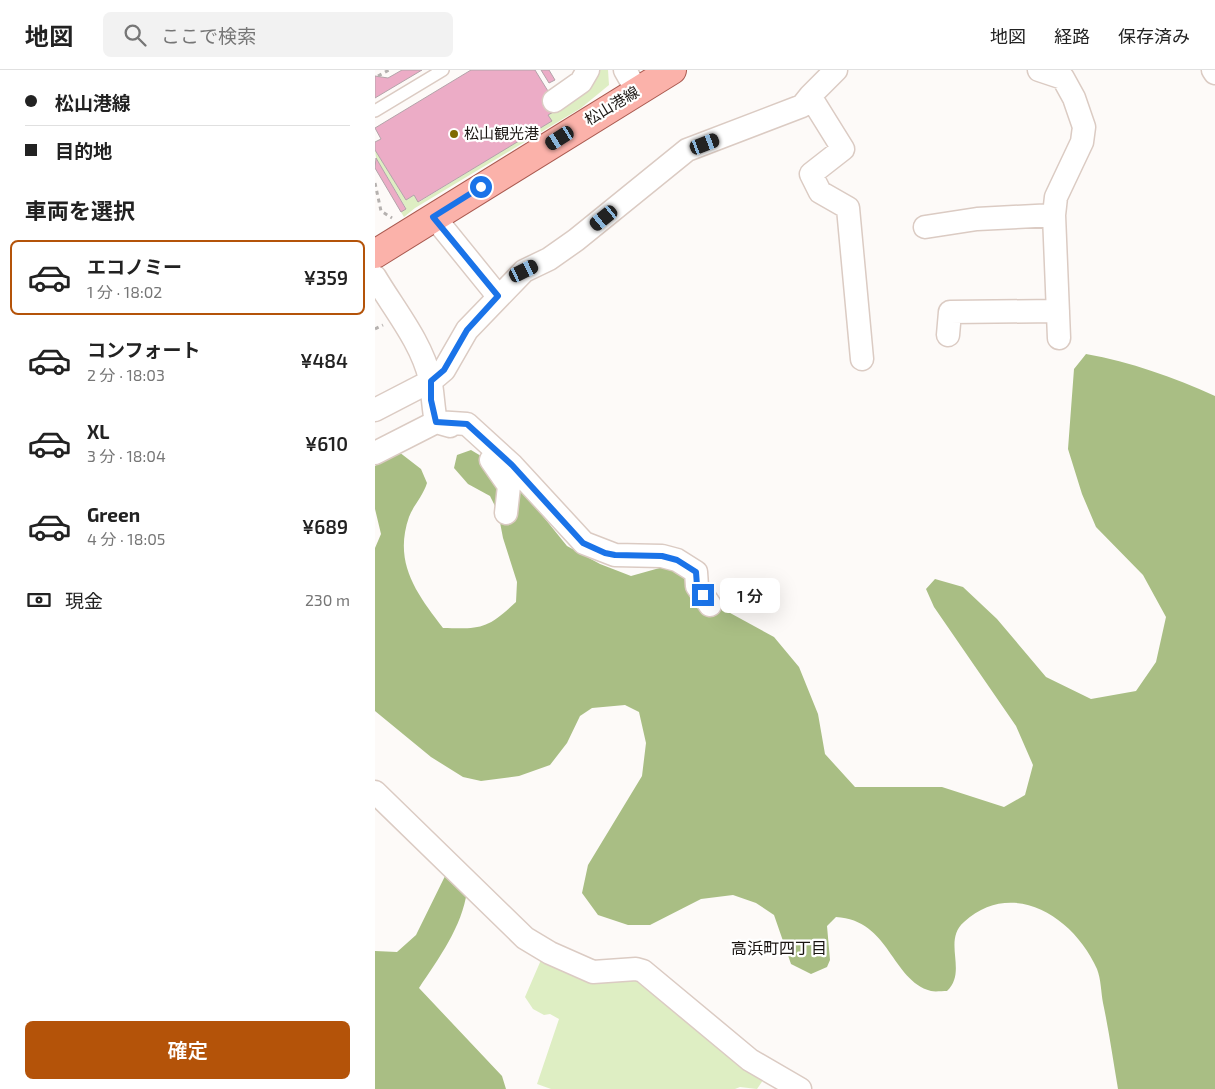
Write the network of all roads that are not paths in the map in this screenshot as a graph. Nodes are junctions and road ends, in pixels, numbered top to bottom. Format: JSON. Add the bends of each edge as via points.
{"nodes":[{"id":1,"x":443,"y":70,"type":"edge"},
{"id":2,"x":575,"y":70,"type":"edge"},
{"id":3,"x":588,"y":70,"type":"edge"},
{"id":4,"x":672,"y":70,"type":"edge"},
{"id":5,"x":836,"y":70,"type":"edge"},
{"id":6,"x":1039,"y":70,"type":"edge"},
{"id":7,"x":1068,"y":74,"type":"edge"},
{"id":8,"x":631,"y":80,"type":"edge"},
{"id":9,"x":810,"y":96,"type":"junction"},
{"id":10,"x":375,"y":111,"type":"edge"},
{"id":11,"x":1054,"y":215,"type":"junction"},
{"id":12,"x":433,"y":217,"type":"junction"},
{"id":13,"x":925,"y":227,"type":"dead end"},
{"id":14,"x":376,"y":256,"type":"edge"},
{"id":15,"x":498,"y":296,"type":"junction"},
{"id":16,"x":1058,"y":311,"type":"junction"},
{"id":17,"x":949,"y":335,"type":"dead end"},
{"id":18,"x":1059,"y":338,"type":"dead end"},
{"id":19,"x":862,"y":359,"type":"dead end"},
{"id":20,"x":431,"y":381,"type":"junction"},
{"id":21,"x":375,"y":410,"type":"edge"},
{"id":22,"x":436,"y":422,"type":"junction"},
{"id":23,"x":375,"y":453,"type":"edge"},
{"id":24,"x":506,"y":513,"type":"dead end"},
{"id":25,"x":710,"y":605,"type":"dead end"},
{"id":26,"x":375,"y":792,"type":"edge"},
{"id":27,"x":801,"y":1089,"type":"edge"}],
"edges":[{"from":1,"to":10,"type":"lane"},
{"from":2,"to":3,"type":"street","via":[[551,97],[581,82]]},
{"from":4,"to":8,"type":"main road","name":"松山港線"},
{"from":5,"to":9,"type":"street"},
{"from":6,"to":7,"type":"street"},
{"from":7,"to":11,"type":"street","via":[[1084,127],[1082,142],[1056,197]]},
{"from":8,"to":12,"type":"main road","name":"松山港線"},
{"from":9,"to":15,"type":"street","via":[[802,106],[687,150],[576,240],[524,271]]},
{"from":9,"to":19,"type":"street","via":[[843,149],[811,174],[820,192],[848,208]]},
{"from":11,"to":13,"type":"street","via":[[977,219]]},
{"from":11,"to":16,"type":"street"},
{"from":12,"to":14,"type":"main road","name":"松山港線"},
{"from":12,"to":15,"type":"street"},
{"from":14,"to":20,"type":"street"},
{"from":15,"to":20,"type":"street","via":[[467,330],[444,370]]},
{"from":16,"to":17,"type":"street","via":[[950,312]]},
{"from":16,"to":18,"type":"street"},
{"from":20,"to":21,"type":"street"},
{"from":20,"to":22,"type":"street"},
{"from":22,"to":23,"type":"street"},
{"from":22,"to":24,"type":"street","via":[[462,430],[489,457],[509,486]]},
{"from":22,"to":25,"type":"street","via":[[467,424],[512,465],[583,543],[605,553],[662,556],[691,567],[696,572],[697,586]]},
{"from":26,"to":27,"type":"street","via":[[525,938],[549,954],[593,972],[643,971],[749,1060]]}]}
